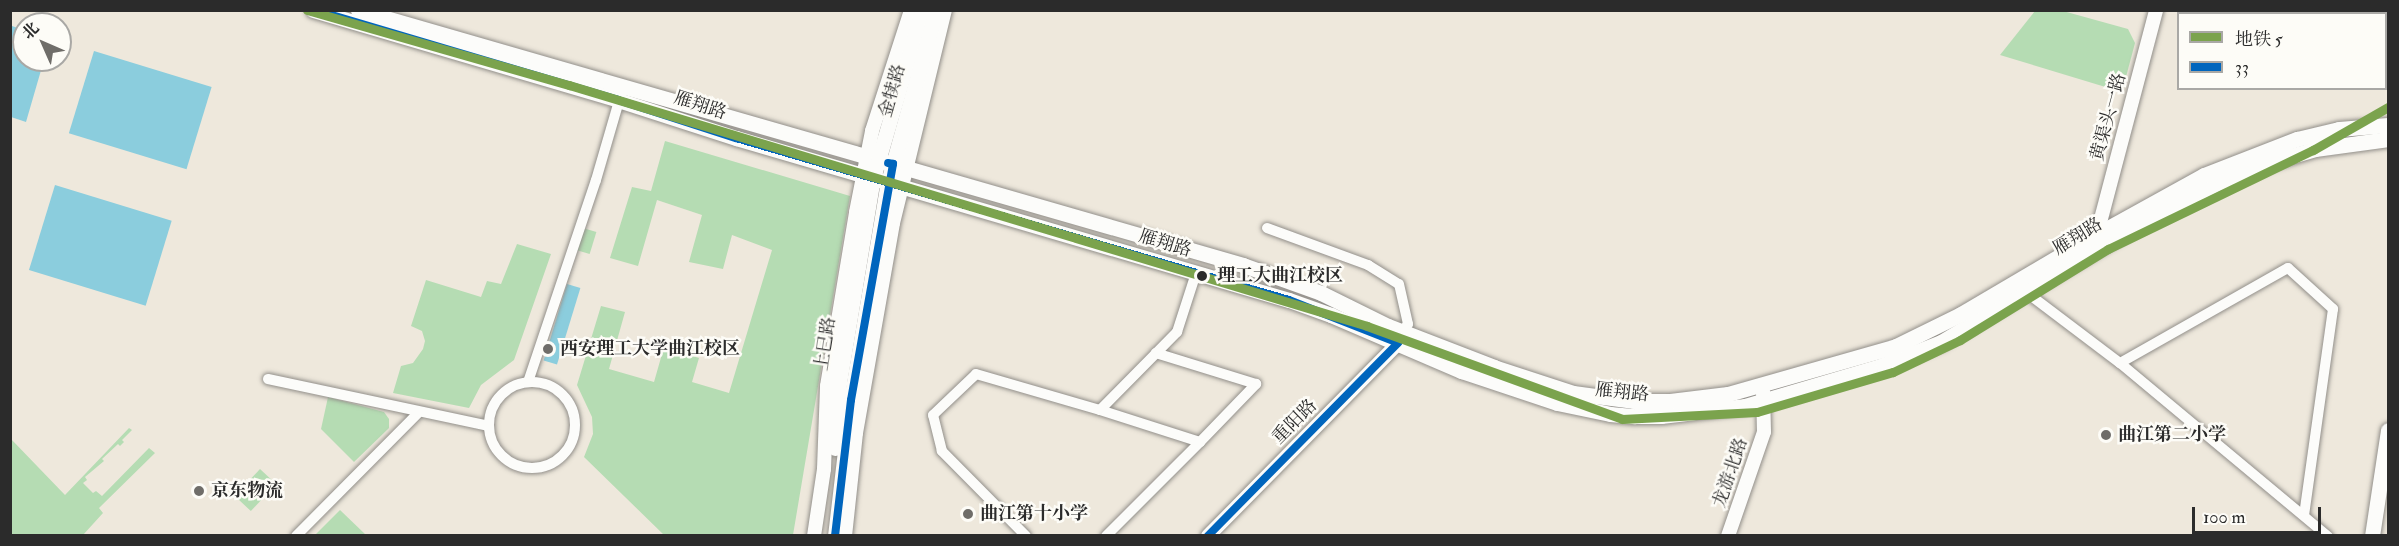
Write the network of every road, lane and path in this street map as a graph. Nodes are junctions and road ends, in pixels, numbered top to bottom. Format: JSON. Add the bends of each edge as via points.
{"nodes":[{"id":1,"x":313,"y":10,"type":"edge"},
{"id":2,"x":911,"y":10,"type":"edge"},
{"id":3,"x":922,"y":10,"type":"edge"},
{"id":4,"x":936,"y":10,"type":"edge"},
{"id":5,"x":945,"y":10,"type":"edge"},
{"id":6,"x":2152,"y":12,"type":"edge"},
{"id":7,"x":358,"y":15,"type":"edge"},
{"id":8,"x":621,"y":94,"type":"junction"},
{"id":9,"x":2388,"y":118,"type":"edge"},
{"id":10,"x":2388,"y":125,"type":"edge"},
{"id":11,"x":2362,"y":127,"type":"junction"},
{"id":12,"x":2388,"y":138,"type":"edge"},
{"id":13,"x":886,"y":162,"type":"junction"},
{"id":14,"x":882,"y":181,"type":"junction"},
{"id":15,"x":1267,"y":228,"type":"dead end"},
{"id":16,"x":2097,"y":234,"type":"junction"},
{"id":17,"x":1196,"y":273,"type":"junction"},
{"id":18,"x":2026,"y":292,"type":"junction"},
{"id":19,"x":1400,"y":337,"type":"junction"},
{"id":20,"x":1156,"y":353,"type":"junction"},
{"id":21,"x":2120,"y":363,"type":"junction"},
{"id":22,"x":268,"y":379,"type":"dead end"},
{"id":23,"x":528,"y":382,"type":"junction"},
{"id":24,"x":1762,"y":386,"type":"junction"},
{"id":25,"x":1764,"y":402,"type":"junction"},
{"id":26,"x":1100,"y":410,"type":"junction"},
{"id":27,"x":418,"y":413,"type":"junction"},
{"id":28,"x":489,"y":426,"type":"junction"},
{"id":29,"x":2388,"y":430,"type":"edge"},
{"id":30,"x":1200,"y":442,"type":"junction"},
{"id":31,"x":2304,"y":515,"type":"junction"},
{"id":32,"x":296,"y":536,"type":"edge"},
{"id":33,"x":814,"y":536,"type":"edge"},
{"id":34,"x":825,"y":536,"type":"edge"},
{"id":35,"x":835,"y":536,"type":"edge"},
{"id":36,"x":845,"y":536,"type":"edge"},
{"id":37,"x":1026,"y":536,"type":"edge"},
{"id":38,"x":1106,"y":536,"type":"edge"},
{"id":39,"x":1208,"y":536,"type":"edge"},
{"id":40,"x":1728,"y":536,"type":"edge"},
{"id":41,"x":2328,"y":536,"type":"edge"},
{"id":42,"x":2372,"y":536,"type":"edge"}],
"edges":[{"from":1,"to":7,"type":"main road","name":"雁翔路"},
{"from":2,"to":13,"type":"street","via":[[890,72]]},
{"from":3,"to":13,"type":"main road","name":"金犊路"},
{"from":4,"to":13,"type":"main road","name":"金犊路"},
{"from":5,"to":13,"type":"street"},
{"from":6,"to":16,"type":"street","name":"黄渠头一路"},
{"from":7,"to":8,"type":"main road","name":"雁翔路"},
{"from":8,"to":13,"type":"main road","name":"雁翔路"},
{"from":8,"to":14,"type":"main road","name":"雁翔路","via":[[736,138]]},
{"from":8,"to":23,"type":"street"},
{"from":9,"to":11,"type":"main road"},
{"from":10,"to":11,"type":"main road","name":"雁翔路"},
{"from":11,"to":16,"type":"main road","name":"雁翔路","via":[[2321,133],[2245,158]]},
{"from":12,"to":18,"type":"main road","name":"雁翔路","via":[[2315,149],[2237,175],[2143,221]]},
{"from":13,"to":14,"type":"main road","name":"上巳路"},
{"from":13,"to":14,"type":"street"},
{"from":13,"to":19,"type":"main road","name":"雁翔路","via":[[1277,276],[1321,293]]},
{"from":14,"to":17,"type":"main road","name":"雁翔路"},
{"from":14,"to":33,"type":"street","via":[[826,386],[824,469]]},
{"from":14,"to":34,"type":"main road","name":"上巳路","via":[[839,383]]},
{"from":14,"to":35,"type":"main road","name":"上巳路"},
{"from":14,"to":36,"type":"street"},
{"from":15,"to":19,"type":"street","via":[[1368,265],[1399,284],[1408,324]]},
{"from":16,"to":24,"type":"main road","name":"雁翔路","via":[[1917,337],[1874,354]]},
{"from":17,"to":19,"type":"main road","name":"雁翔路"},
{"from":17,"to":20,"type":"street","via":[[1177,332]]},
{"from":18,"to":21,"type":"street"},
{"from":18,"to":25,"type":"main road","name":"雁翔路","via":[[1913,354]]},
{"from":19,"to":24,"type":"main road","name":"雁翔路","via":[[1589,396],[1670,401]]},
{"from":19,"to":25,"type":"main road","name":"雁翔路","via":[[1461,371],[1537,397],[1610,414],[1661,416]]},
{"from":19,"to":39,"type":"street","name":"重阳路"},
{"from":20,"to":26,"type":"street"},
{"from":20,"to":30,"type":"street","via":[[1256,384]]},
{"from":21,"to":31,"type":"street"},
{"from":21,"to":31,"type":"street","via":[[2288,268],[2333,309]]},
{"from":22,"to":27,"type":"street"},
{"from":23,"to":28,"type":"street","via":[[516,385],[496,402]]},
{"from":23,"to":28,"type":"street","via":[[552,387],[570,404],[575,427],[568,449],[548,465],[521,467],[498,452]]},
{"from":24,"to":25,"type":"street","name":"龙游北路"},
{"from":25,"to":40,"type":"street","name":"龙游北路","via":[[1764,432]]},
{"from":26,"to":30,"type":"street"},
{"from":26,"to":37,"type":"street","via":[[976,374],[933,415],[942,451]]},
{"from":27,"to":28,"type":"street"},
{"from":27,"to":32,"type":"street"},
{"from":29,"to":42,"type":"main road"},
{"from":30,"to":38,"type":"street"},
{"from":31,"to":41,"type":"street"}]}
